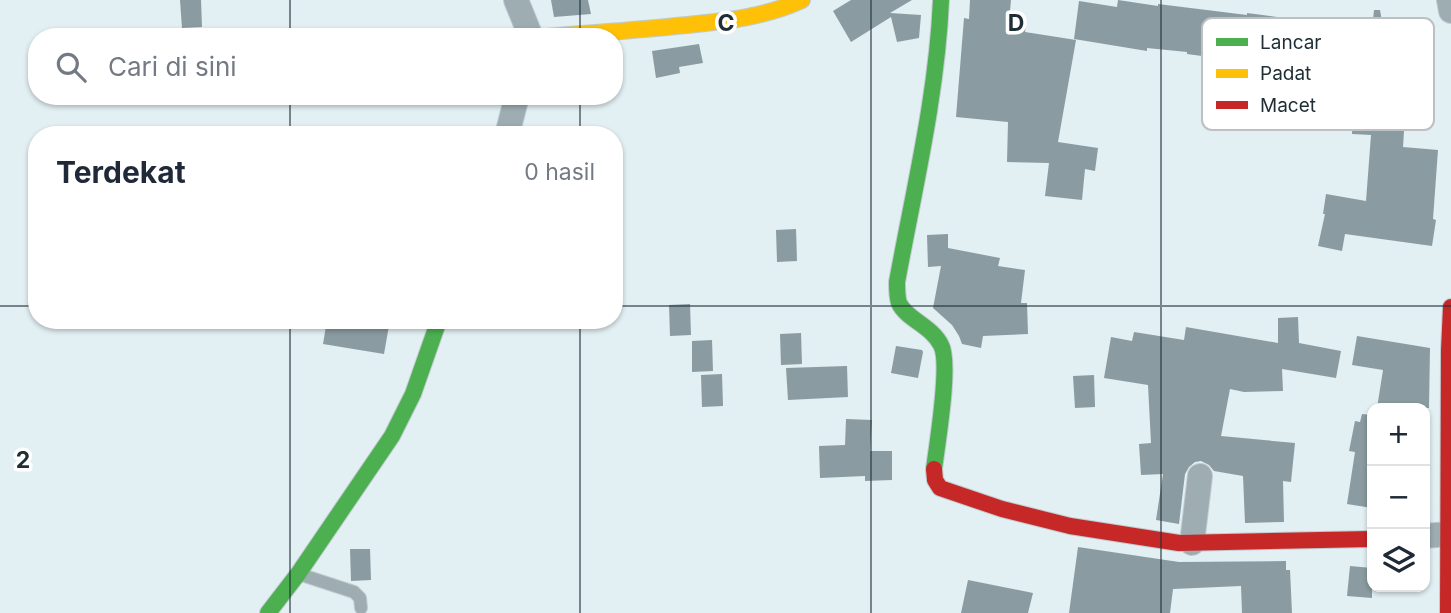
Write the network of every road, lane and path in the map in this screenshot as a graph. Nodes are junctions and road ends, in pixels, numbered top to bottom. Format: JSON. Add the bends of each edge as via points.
{"nodes":[{"id":1,"x":516,"y":0,"type":"edge"},
{"id":2,"x":802,"y":0,"type":"edge"},
{"id":3,"x":941,"y":0,"type":"edge"},
{"id":4,"x":1449,"y":0,"type":"edge"},
{"id":5,"x":1451,"y":11,"type":"edge"},
{"id":6,"x":527,"y":28,"type":"edge"},
{"id":7,"x":623,"y":32,"type":"edge"},
{"id":8,"x":515,"y":105,"type":"edge"},
{"id":9,"x":509,"y":126,"type":"edge"},
{"id":10,"x":1451,"y":307,"type":"edge"},
{"id":11,"x":436,"y":329,"type":"edge"},
{"id":12,"x":1200,"y":476,"type":"dead end"},
{"id":13,"x":1441,"y":535,"type":"edge"},
{"id":14,"x":1367,"y":539,"type":"edge"},
{"id":15,"x":1192,"y":543,"type":"junction"},
{"id":16,"x":298,"y":574,"type":"junction"},
{"id":17,"x":361,"y":608,"type":"dead end"},
{"id":18,"x":268,"y":613,"type":"edge"},
{"id":19,"x":1448,"y":613,"type":"edge"}],
"edges":[{"from":1,"to":6,"type":"street"},
{"from":2,"to":7,"type":"street","via":[[752,18]]},
{"from":3,"to":15,"type":"street","via":[[929,108],[897,282],[898,301],[904,310],[943,347],[935,480],[940,488],[955,494],[1070,526]]},
{"from":4,"to":5,"type":"street"},
{"from":8,"to":9,"type":"street"},
{"from":10,"to":13,"type":"street"},
{"from":11,"to":16,"type":"street","via":[[413,394],[392,436]]},
{"from":12,"to":15,"type":"street"},
{"from":13,"to":19,"type":"street"},
{"from":14,"to":15,"type":"street"},
{"from":16,"to":17,"type":"lane","via":[[354,592]]},
{"from":16,"to":18,"type":"street"}]}
